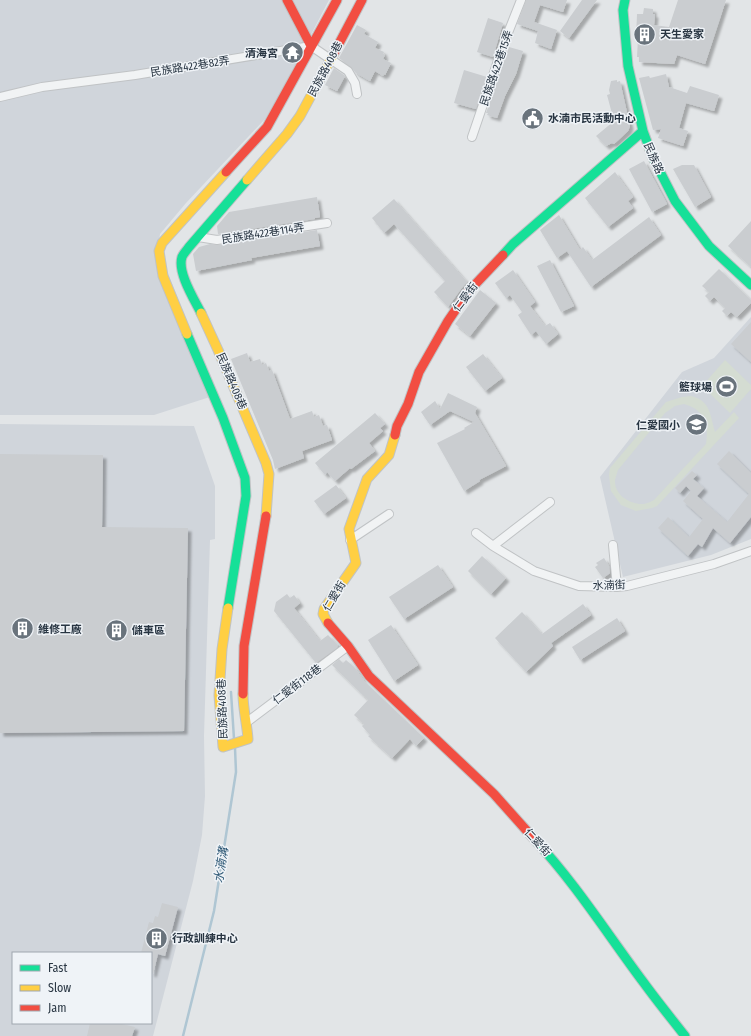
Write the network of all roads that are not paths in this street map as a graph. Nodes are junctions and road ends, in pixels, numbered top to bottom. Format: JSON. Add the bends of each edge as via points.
{"nodes":[{"id":1,"x":287,"y":0,"type":"edge"},
{"id":2,"x":337,"y":0,"type":"edge"},
{"id":3,"x":362,"y":0,"type":"edge"},
{"id":4,"x":521,"y":0,"type":"edge"},
{"id":5,"x":625,"y":0,"type":"edge"},
{"id":6,"x":312,"y":46,"type":"junction"},
{"id":7,"x":330,"y":59,"type":"junction"},
{"id":8,"x":357,"y":94,"type":"dead end"},
{"id":9,"x":0,"y":97,"type":"edge"},
{"id":10,"x":643,"y":131,"type":"junction"},
{"id":11,"x":472,"y":137,"type":"dead end"},
{"id":12,"x":328,"y":223,"type":"dead end"},
{"id":13,"x":198,"y":237,"type":"junction"},
{"id":14,"x":751,"y":285,"type":"edge"},
{"id":15,"x":550,"y":502,"type":"dead end"},
{"id":16,"x":389,"y":514,"type":"dead end"},
{"id":17,"x":476,"y":532,"type":"dead end"},
{"id":18,"x":350,"y":540,"type":"junction"},
{"id":19,"x":613,"y":545,"type":"dead end"},
{"id":20,"x":493,"y":546,"type":"junction"},
{"id":21,"x":751,"y":551,"type":"edge"},
{"id":22,"x":617,"y":587,"type":"junction"},
{"id":23,"x":348,"y":646,"type":"junction"},
{"id":24,"x":247,"y":722,"type":"junction"},
{"id":25,"x":685,"y":1036,"type":"edge"}],
"edges":[{"from":1,"to":6,"type":"street"},
{"from":2,"to":6,"type":"street","name":"民族路408巷"},
{"from":3,"to":7,"type":"street","name":"民族路408巷"},
{"from":4,"to":11,"type":"street","name":"民族路422巷15弄"},
{"from":5,"to":10,"type":"street","name":"民族路","via":[[623,10],[628,66]]},
{"from":6,"to":7,"type":"street"},
{"from":6,"to":9,"type":"street","name":"民族路422巷82弄","via":[[134,76],[42,87]]},
{"from":6,"to":24,"type":"street","name":"民族路408巷","via":[[267,127],[162,243],[159,251],[163,276],[223,418],[245,478],[246,496],[222,649],[219,695],[223,747],[248,739]]},
{"from":7,"to":8,"type":"street","via":[[348,71],[355,83]]},
{"from":7,"to":13,"type":"street","name":"民族路408巷","via":[[300,116],[287,134]]},
{"from":10,"to":14,"type":"street","name":"民族路","via":[[653,158],[675,201],[714,251]]},
{"from":10,"to":18,"type":"street","name":"仁愛街","via":[[513,244],[467,293],[420,368],[408,404],[397,426],[389,455],[367,479],[349,529]]},
{"from":12,"to":13,"type":"street","name":"民族路422巷114弄","via":[[217,240]]},
{"from":13,"to":24,"type":"street","name":"民族路408巷","via":[[182,257],[183,276],[218,350],[269,474],[266,518],[244,646],[243,703]]},
{"from":15,"to":20,"type":"street"},
{"from":16,"to":18,"type":"street"},
{"from":17,"to":20,"type":"street","name":"水湳街"},
{"from":18,"to":23,"type":"street","name":"仁愛街","via":[[356,563],[323,614]]},
{"from":19,"to":22,"type":"street"},
{"from":20,"to":22,"type":"street","name":"水湳街","via":[[534,571],[579,586]]},
{"from":21,"to":22,"type":"street","name":"水湳街","via":[[714,564]]},
{"from":23,"to":24,"type":"street","name":"仁愛街118巷"},
{"from":23,"to":25,"type":"street","name":"仁愛街","via":[[369,676],[494,794],[553,859]]}]}
